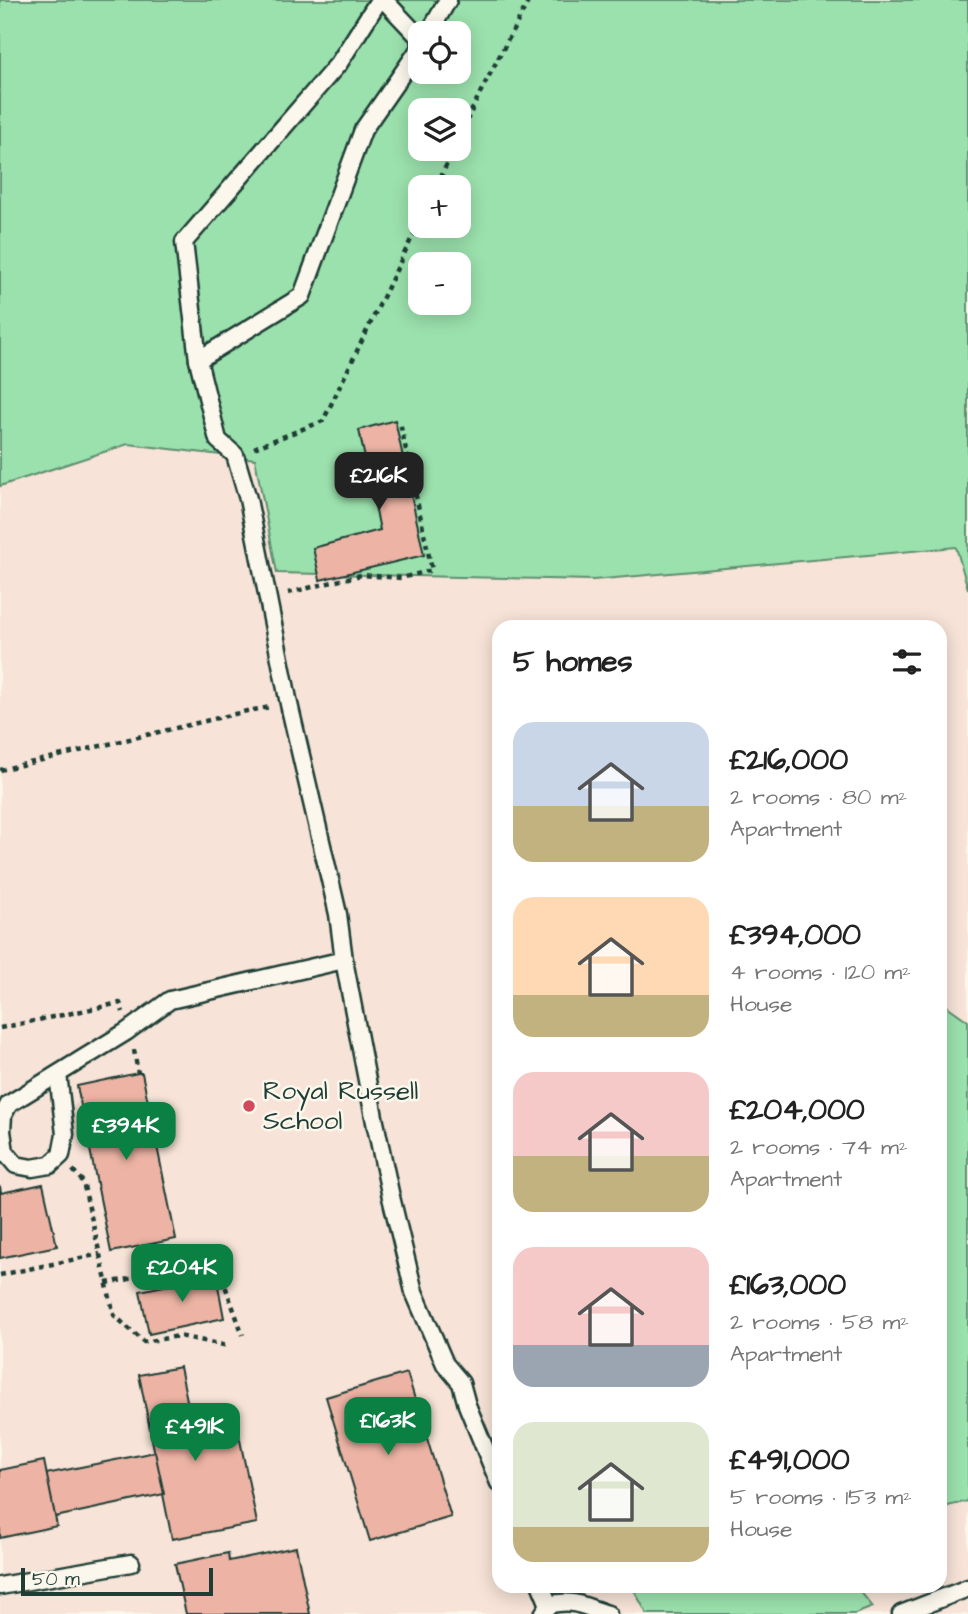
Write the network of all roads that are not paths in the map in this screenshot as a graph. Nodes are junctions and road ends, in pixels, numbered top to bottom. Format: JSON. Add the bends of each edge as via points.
{"nodes":[{"id":1,"x":381,"y":0,"type":"edge"},
{"id":2,"x":448,"y":0,"type":"edge"},
{"id":3,"x":436,"y":21,"type":"edge"},
{"id":4,"x":408,"y":26,"type":"edge"},
{"id":5,"x":408,"y":65,"type":"edge"},
{"id":6,"x":198,"y":360,"type":"junction"},
{"id":7,"x":344,"y":960,"type":"junction"},
{"id":8,"x":58,"y":1074,"type":"junction"},
{"id":9,"x":492,"y":1466,"type":"edge"},
{"id":10,"x":131,"y":1563,"type":"dead end"},
{"id":11,"x":0,"y":1587,"type":"edge"},
{"id":12,"x":968,"y":1588,"type":"edge"},
{"id":13,"x":546,"y":1609,"type":"edge"},
{"id":14,"x":608,"y":1614,"type":"edge"},
{"id":15,"x":901,"y":1614,"type":"edge"}],
"edges":[{"from":1,"to":4,"type":"lane"},
{"from":1,"to":6,"type":"lane","via":[[339,63],[184,242]]},
{"from":2,"to":3,"type":"lane"},
{"from":5,"to":6,"type":"lane","via":[[363,130],[302,296]]},
{"from":6,"to":7,"type":"lane","via":[[218,440],[235,455],[248,499],[338,914]]},
{"from":7,"to":8,"type":"lane","via":[[170,1000]]},
{"from":7,"to":9,"type":"lane","via":[[414,1292],[445,1364],[461,1383]]},
{"from":8,"to":8,"type":"lane","via":[[9,1104],[2,1131],[5,1152],[16,1165],[50,1165],[61,1155],[65,1134]]},
{"from":10,"to":11,"type":"lane"},
{"from":12,"to":15,"type":"lane"},
{"from":13,"to":14,"type":"lane","via":[[564,1601]]}]}
